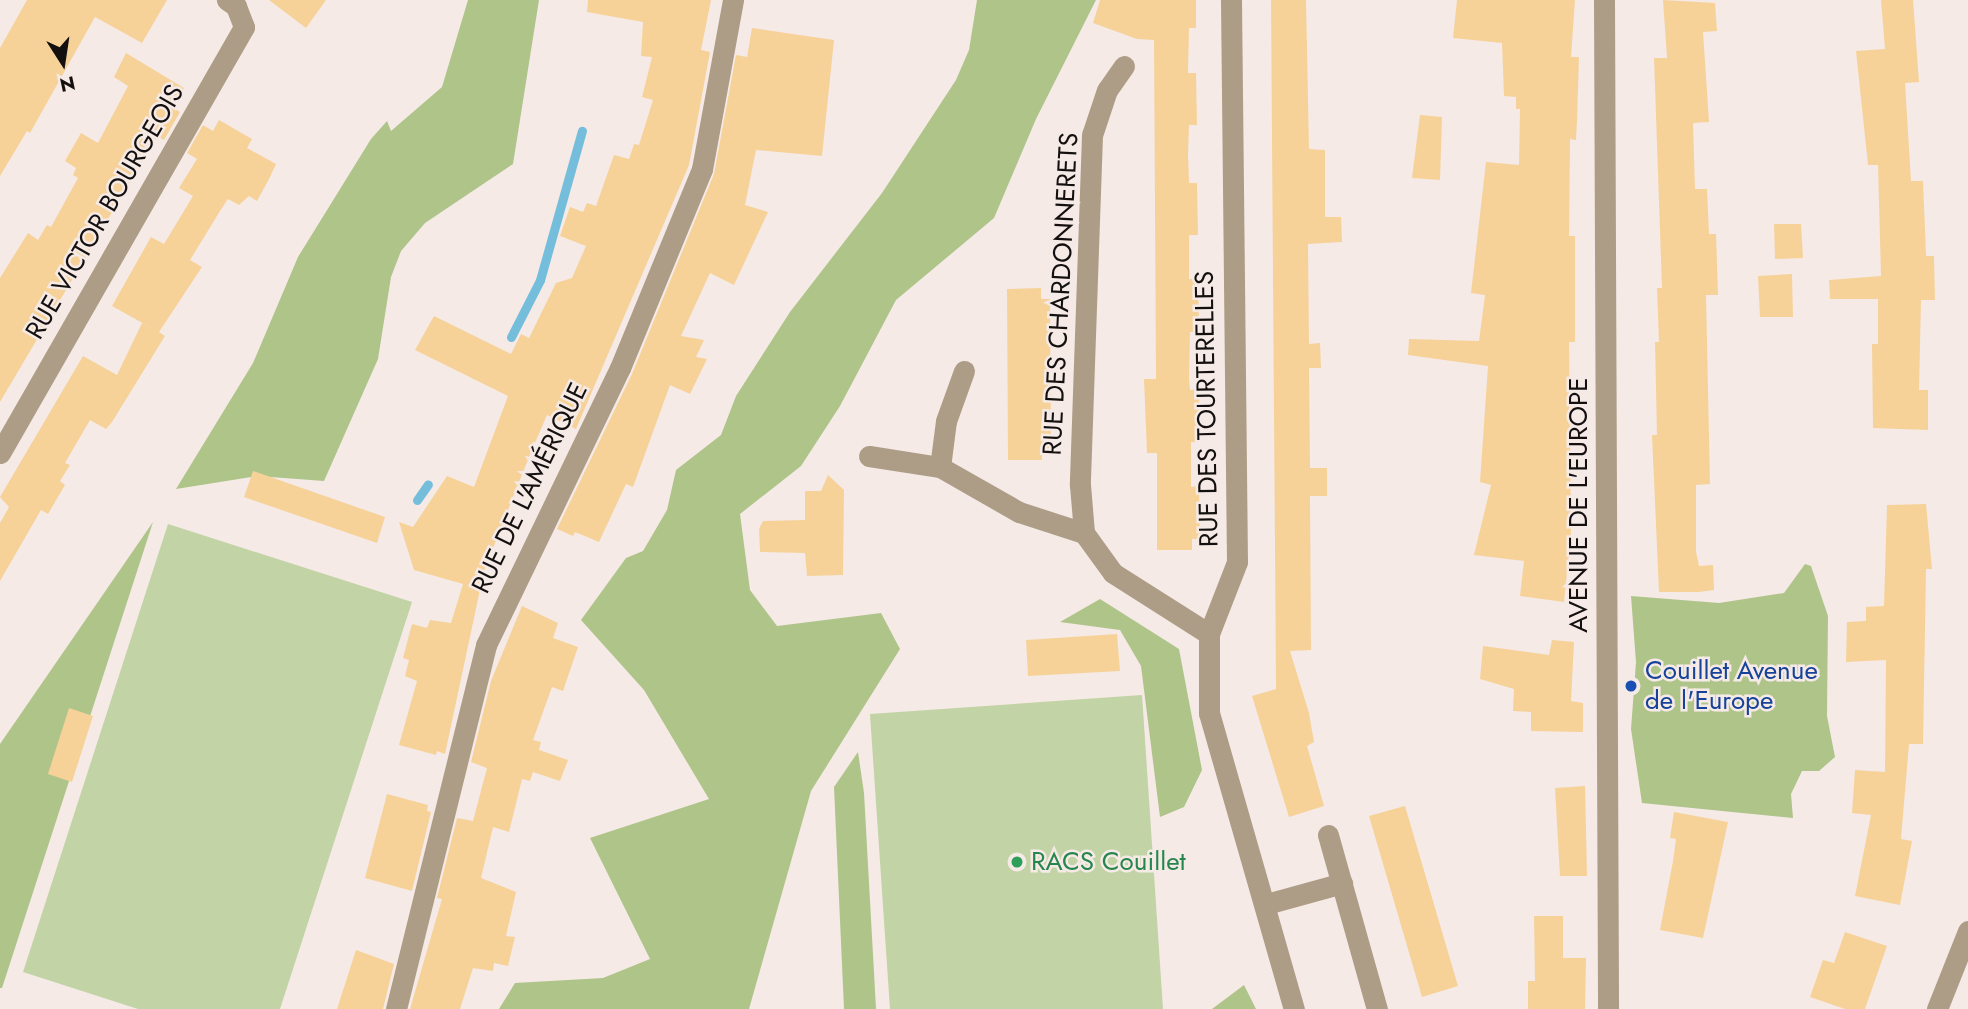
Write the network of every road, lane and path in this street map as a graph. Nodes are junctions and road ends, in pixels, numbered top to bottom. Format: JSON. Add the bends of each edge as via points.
{"nodes":[{"id":1,"x":228,"y":0,"type":"edge"},
{"id":2,"x":733,"y":0,"type":"edge"},
{"id":3,"x":1231,"y":0,"type":"edge"},
{"id":4,"x":1604,"y":0,"type":"edge"},
{"id":5,"x":1124,"y":66,"type":"dead end"},
{"id":6,"x":964,"y":371,"type":"dead end"},
{"id":7,"x":0,"y":453,"type":"edge"},
{"id":8,"x":869,"y":456,"type":"dead end"},
{"id":9,"x":940,"y":467,"type":"junction"},
{"id":10,"x":1084,"y":533,"type":"junction"},
{"id":11,"x":1209,"y":634,"type":"junction"},
{"id":12,"x":1328,"y":835,"type":"dead end"},
{"id":13,"x":1342,"y":883,"type":"junction"},
{"id":14,"x":1266,"y":904,"type":"junction"},
{"id":15,"x":1968,"y":931,"type":"edge"},
{"id":16,"x":397,"y":1009,"type":"edge"},
{"id":17,"x":1294,"y":1009,"type":"edge"},
{"id":18,"x":1377,"y":1009,"type":"edge"},
{"id":19,"x":1608,"y":1009,"type":"edge"},
{"id":20,"x":1937,"y":1009,"type":"edge"}],
"edges":[{"from":1,"to":7,"type":"street","name":"RUE VICTOR BOURGEOIS","via":[[236,6],[244,27]]},
{"from":2,"to":16,"type":"street","name":"RUE DE L'AMÉRIQUE","via":[[702,169],[620,368],[547,510],[486,645]]},
{"from":3,"to":11,"type":"street","name":"RUE DES TOURTERELLES","via":[[1237,562]]},
{"from":4,"to":19,"type":"street","name":"AVENUE DE L'EUROPE"},
{"from":5,"to":10,"type":"street","name":"RUE DES CHARDONNERETS","via":[[1107,90],[1092,135],[1080,485]]},
{"from":6,"to":9,"type":"street","via":[[946,421]]},
{"from":8,"to":9,"type":"street"},
{"from":9,"to":10,"type":"street","via":[[1019,512]]},
{"from":10,"to":11,"type":"street","via":[[1113,573]]},
{"from":11,"to":14,"type":"street","name":"RUE DES TOURTERELLES","via":[[1209,713]]},
{"from":12,"to":13,"type":"street"},
{"from":13,"to":14,"type":"street"},
{"from":13,"to":18,"type":"street"},
{"from":14,"to":17,"type":"street","name":"RUE DES TOURTERELLES"},
{"from":15,"to":20,"type":"street"}]}
